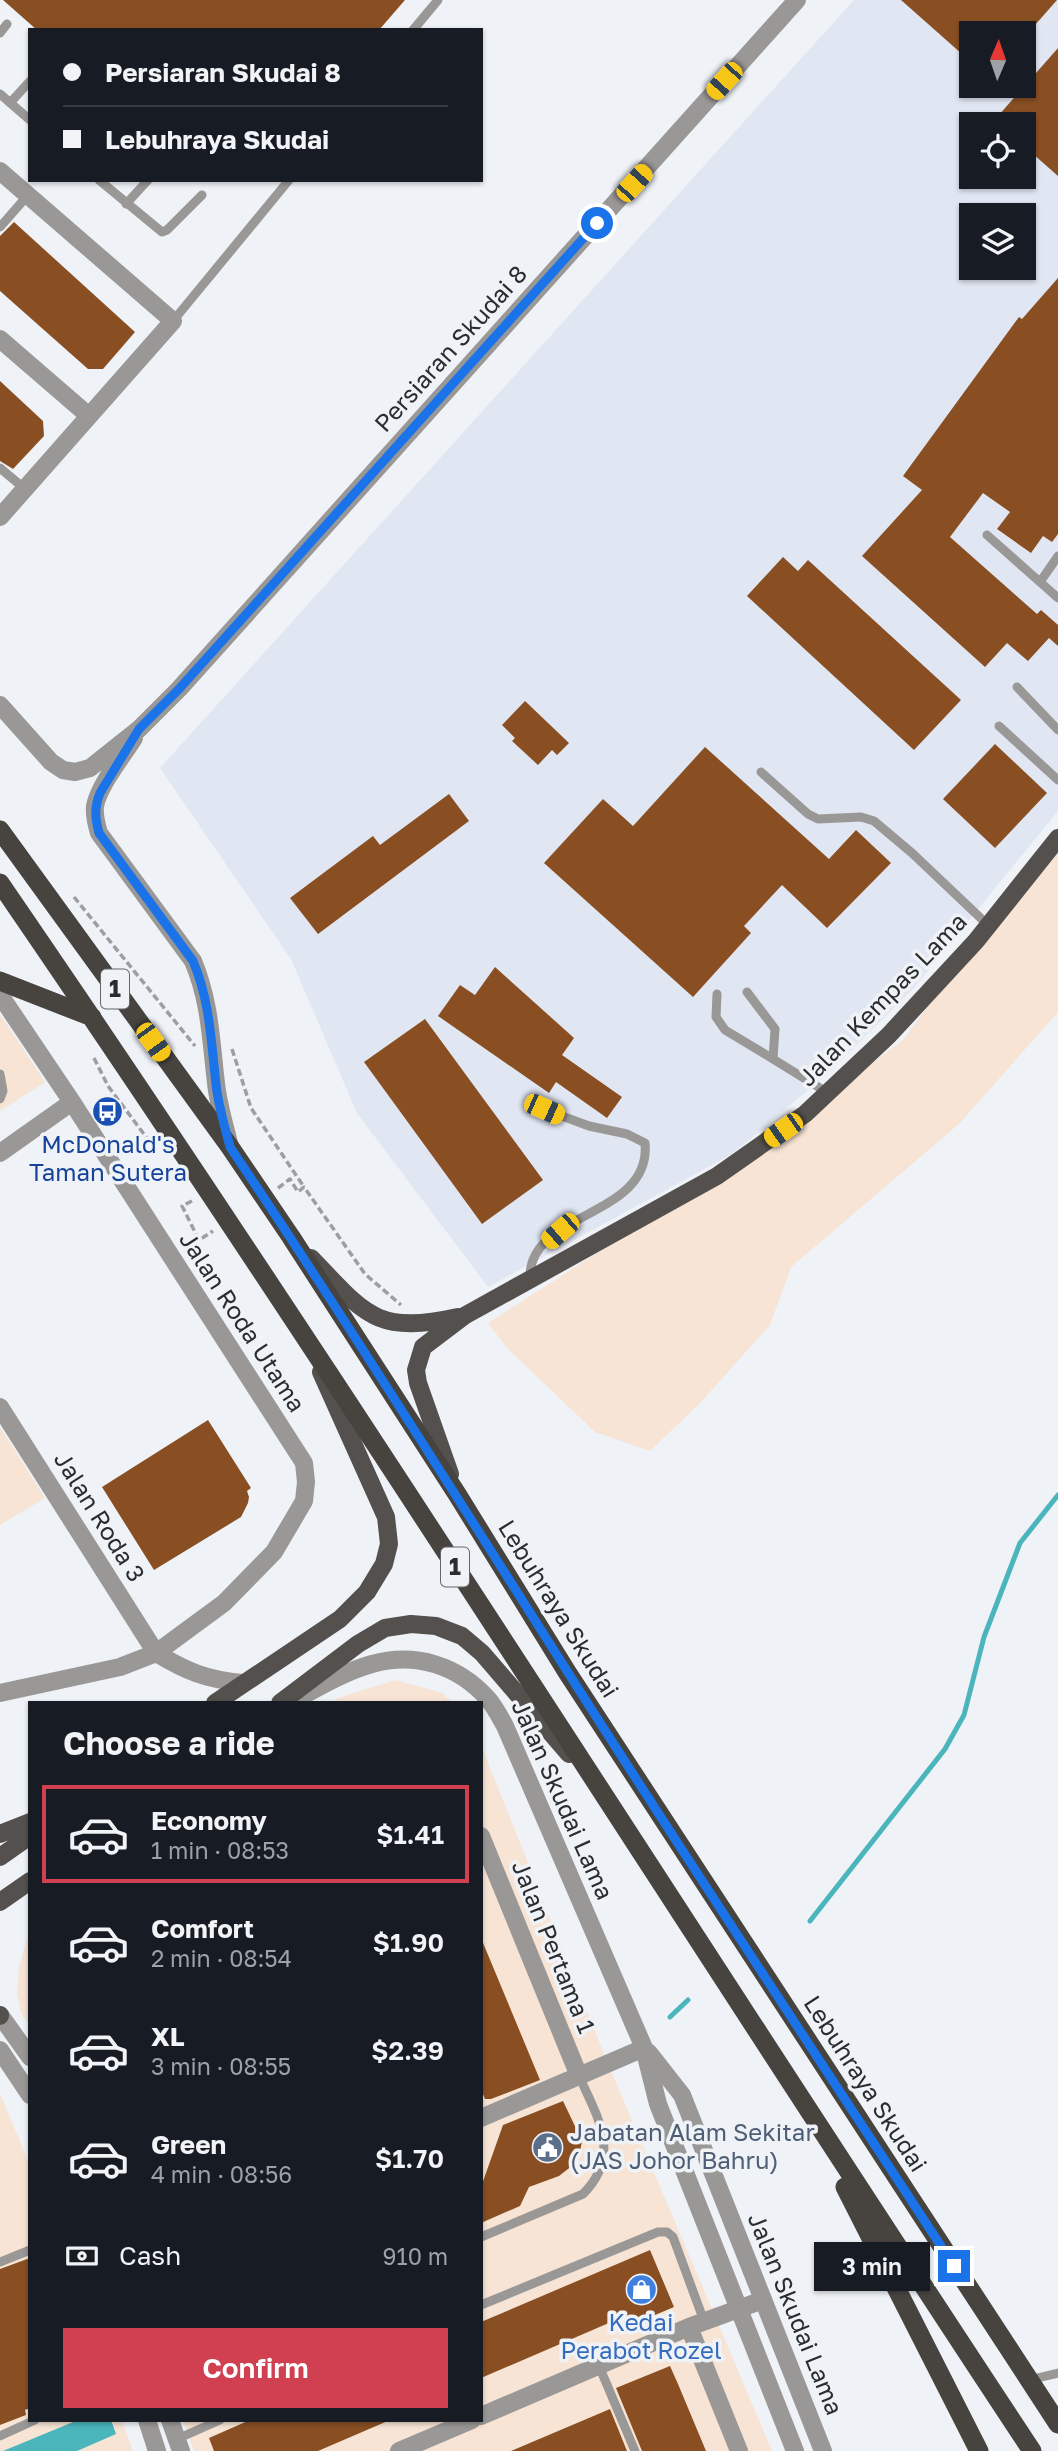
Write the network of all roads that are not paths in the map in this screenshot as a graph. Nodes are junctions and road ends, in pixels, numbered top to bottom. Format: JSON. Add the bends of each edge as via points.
{"nodes":[{"id":1,"x":438,"y":0,"type":"edge"},
{"id":2,"x":797,"y":0,"type":"edge"},
{"id":3,"x":7,"y":24,"type":"dead end"},
{"id":4,"x":415,"y":28,"type":"edge"},
{"id":5,"x":0,"y":33,"type":"edge"},
{"id":6,"x":28,"y":83,"type":"edge"},
{"id":7,"x":0,"y":94,"type":"edge"},
{"id":8,"x":10,"y":103,"type":"junction"},
{"id":9,"x":28,"y":118,"type":"edge"},
{"id":10,"x":0,"y":171,"type":"edge"},
{"id":11,"x":101,"y":182,"type":"edge"},
{"id":12,"x":146,"y":182,"type":"edge"},
{"id":13,"x":287,"y":182,"type":"edge"},
{"id":14,"x":28,"y":195,"type":"junction"},
{"id":15,"x":202,"y":195,"type":"dead end"},
{"id":16,"x":127,"y":204,"type":"junction"},
{"id":17,"x":0,"y":227,"type":"edge"},
{"id":18,"x":173,"y":321,"type":"junction"},
{"id":19,"x":0,"y":339,"type":"edge"},
{"id":20,"x":89,"y":416,"type":"junction"},
{"id":21,"x":0,"y":468,"type":"edge"},
{"id":22,"x":25,"y":489,"type":"junction"},
{"id":23,"x":0,"y":517,"type":"edge"},
{"id":24,"x":987,"y":535,"type":"dead end"},
{"id":25,"x":1058,"y":556,"type":"edge"},
{"id":26,"x":1040,"y":582,"type":"junction"},
{"id":27,"x":1058,"y":598,"type":"edge"},
{"id":28,"x":1017,"y":687,"type":"dead end"},
{"id":29,"x":0,"y":705,"type":"edge"},
{"id":30,"x":999,"y":726,"type":"dead end"},
{"id":31,"x":139,"y":729,"type":"junction"},
{"id":32,"x":1058,"y":730,"type":"edge"},
{"id":33,"x":761,"y":772,"type":"dead end"},
{"id":34,"x":1058,"y":780,"type":"edge"},
{"id":35,"x":0,"y":830,"type":"edge"},
{"id":36,"x":1058,"y":838,"type":"edge"},
{"id":37,"x":0,"y":883,"type":"edge"},
{"id":38,"x":989,"y":926,"type":"junction"},
{"id":39,"x":0,"y":981,"type":"edge"},
{"id":40,"x":747,"y":992,"type":"dead end"},
{"id":41,"x":717,"y":994,"type":"dead end"},
{"id":42,"x":0,"y":995,"type":"edge"},
{"id":43,"x":92,"y":1017,"type":"junction"},
{"id":44,"x":773,"y":1059,"type":"junction"},
{"id":45,"x":1,"y":1081,"type":"edge"},
{"id":46,"x":828,"y":1093,"type":"junction"},
{"id":47,"x":0,"y":1099,"type":"edge"},
{"id":48,"x":72,"y":1102,"type":"junction"},
{"id":49,"x":544,"y":1109,"type":"dead end"},
{"id":50,"x":230,"y":1147,"type":"junction"},
{"id":51,"x":0,"y":1153,"type":"edge"},
{"id":52,"x":291,"y":1237,"type":"junction"},
{"id":53,"x":530,"y":1278,"type":"junction"},
{"id":54,"x":464,"y":1316,"type":"junction"},
{"id":55,"x":307,"y":1340,"type":"junction"},
{"id":56,"x":0,"y":1407,"type":"edge"},
{"id":57,"x":457,"y":1494,"type":"junction"},
{"id":58,"x":156,"y":1653,"type":"junction"},
{"id":59,"x":242,"y":1683,"type":"junction"},
{"id":60,"x":0,"y":1693,"type":"edge"},
{"id":61,"x":218,"y":1701,"type":"edge"},
{"id":62,"x":283,"y":1701,"type":"edge"},
{"id":63,"x":293,"y":1701,"type":"edge"},
{"id":64,"x":604,"y":1794,"type":"junction"},
{"id":65,"x":28,"y":1823,"type":"edge"},
{"id":66,"x":0,"y":1834,"type":"edge"},
{"id":67,"x":28,"y":1837,"type":"edge"},
{"id":68,"x":483,"y":1841,"type":"edge"},
{"id":69,"x":0,"y":1857,"type":"edge"},
{"id":70,"x":28,"y":1883,"type":"edge"},
{"id":71,"x":3,"y":1903,"type":"edge"},
{"id":72,"x":0,"y":2015,"type":"edge"},
{"id":73,"x":645,"y":2048,"type":"junction"},
{"id":74,"x":0,"y":2050,"type":"edge"},
{"id":75,"x":28,"y":2054,"type":"edge"},
{"id":76,"x":579,"y":2076,"type":"junction"},
{"id":77,"x":28,"y":2092,"type":"edge"},
{"id":78,"x":807,"y":2110,"type":"junction"},
{"id":79,"x":483,"y":2113,"type":"edge"},
{"id":80,"x":483,"y":2236,"type":"edge"},
{"id":81,"x":28,"y":2251,"type":"edge"},
{"id":82,"x":0,"y":2262,"type":"edge"},
{"id":83,"x":763,"y":2300,"type":"junction"},
{"id":84,"x":483,"y":2304,"type":"edge"},
{"id":85,"x":739,"y":2309,"type":"junction"},
{"id":86,"x":696,"y":2324,"type":"junction"},
{"id":87,"x":599,"y":2366,"type":"junction"},
{"id":88,"x":1058,"y":2373,"type":"edge"},
{"id":89,"x":1029,"y":2380,"type":"junction"},
{"id":90,"x":483,"y":2414,"type":"edge"},
{"id":91,"x":31,"y":2422,"type":"edge"},
{"id":92,"x":146,"y":2422,"type":"edge"},
{"id":93,"x":171,"y":2422,"type":"edge"},
{"id":94,"x":217,"y":2422,"type":"edge"},
{"id":95,"x":465,"y":2422,"type":"edge"},
{"id":96,"x":1058,"y":2424,"type":"edge"},
{"id":97,"x":0,"y":2436,"type":"edge"},
{"id":98,"x":179,"y":2445,"type":"edge"},
{"id":99,"x":153,"y":2450,"type":"edge"},
{"id":100,"x":399,"y":2451,"type":"edge"},
{"id":101,"x":635,"y":2451,"type":"edge"},
{"id":102,"x":739,"y":2451,"type":"edge"},
{"id":103,"x":795,"y":2451,"type":"edge"},
{"id":104,"x":823,"y":2451,"type":"edge"},
{"id":105,"x":979,"y":2451,"type":"edge"},
{"id":106,"x":1032,"y":2451,"type":"edge"}],
"edges":[{"from":1,"to":4,"type":"lane"},
{"from":2,"to":31,"type":"street","name":"Persiaran Skudai 8"},
{"from":3,"to":5,"type":"lane"},
{"from":6,"to":8,"type":"lane"},
{"from":7,"to":8,"type":"lane"},
{"from":8,"to":9,"type":"lane"},
{"from":10,"to":14,"type":"street"},
{"from":11,"to":16,"type":"lane"},
{"from":12,"to":16,"type":"lane"},
{"from":13,"to":18,"type":"lane"},
{"from":14,"to":17,"type":"lane"},
{"from":14,"to":18,"type":"street"},
{"from":15,"to":16,"type":"lane","via":[[163,232]]},
{"from":18,"to":20,"type":"street"},
{"from":19,"to":20,"type":"street"},
{"from":20,"to":22,"type":"street"},
{"from":21,"to":22,"type":"lane"},
{"from":22,"to":23,"type":"street"},
{"from":24,"to":26,"type":"lane"},
{"from":25,"to":26,"type":"lane"},
{"from":26,"to":27,"type":"lane"},
{"from":28,"to":32,"type":"lane"},
{"from":29,"to":31,"type":"street","via":[[39,752],[63,770],[90,768]]},
{"from":30,"to":34,"type":"lane"},
{"from":31,"to":50,"type":"street","via":[[100,793],[95,818],[99,833],[193,961],[201,980]]},
{"from":33,"to":38,"type":"lane","via":[[818,819],[861,817],[874,821]]},
{"from":35,"to":50,"type":"highway","name":"Lebuhraya Skudai","number":"1"},
{"from":36,"to":38,"type":"main road","name":"Jalan Kempas Lama"},
{"from":37,"to":43,"type":"highway","number":"1"},
{"from":38,"to":46,"type":"main road","name":"Jalan Kempas Lama","via":[[889,1035]]},
{"from":39,"to":43,"type":"highway"},
{"from":40,"to":44,"type":"lane","via":[[775,1029]]},
{"from":41,"to":44,"type":"lane","via":[[716,1017],[724,1030]]},
{"from":42,"to":48,"type":"street","name":"Jalan Roda Utama"},
{"from":43,"to":55,"type":"highway","number":"1"},
{"from":44,"to":46,"type":"lane"},
{"from":45,"to":47,"type":"lane"},
{"from":46,"to":53,"type":"main road","name":"Jalan Kempas Lama","via":[[717,1176]]},
{"from":48,"to":51,"type":"street"},
{"from":48,"to":58,"type":"street","name":"Jalan Roda Utama","via":[[304,1463],[304,1501],[274,1552],[223,1603]]},
{"from":49,"to":53,"type":"lane","via":[[637,1138],[645,1143],[645,1152],[639,1177],[535,1253]]},
{"from":50,"to":52,"type":"highway","name":"Lebuhraya Skudai","number":"1"},
{"from":52,"to":54,"type":"main road","name":"Jalan Kempas Lama","via":[[365,1312],[400,1324],[422,1325]]},
{"from":52,"to":57,"type":"highway","name":"Lebuhraya Skudai","number":"1"},
{"from":53,"to":54,"type":"main road","name":"Jalan Kempas Lama"},
{"from":54,"to":57,"type":"main road","name":"Jalan Kempas Lama","via":[[423,1347],[416,1370]]},
{"from":55,"to":59,"type":"main road","via":[[386,1517],[389,1544],[384,1564],[367,1592],[340,1619]]},
{"from":55,"to":64,"type":"highway","number":"1"},
{"from":56,"to":58,"type":"street","name":"Jalan Roda 3"},
{"from":57,"to":89,"type":"highway","name":"Lebuhraya Skudai","number":"1","via":[[567,1672]]},
{"from":58,"to":59,"type":"street","via":[[202,1677]]},
{"from":58,"to":60,"type":"street","name":"Jalan Roda Utama","via":[[120,1667]]},
{"from":59,"to":61,"type":"main road"},
{"from":62,"to":64,"type":"main road","via":[[385,1628],[436,1626],[462,1636],[482,1653]]},
{"from":63,"to":73,"type":"street","name":"Jalan Skudai Lama","via":[[355,1670],[396,1660],[437,1663],[490,1700]]},
{"from":64,"to":78,"type":"highway","number":"1"},
{"from":65,"to":66,"type":"main road"},
{"from":67,"to":69,"type":"main road"},
{"from":68,"to":76,"type":"street","name":"Jalan Pertama 1"},
{"from":70,"to":71,"type":"main road"},
{"from":72,"to":75,"type":"street"},
{"from":73,"to":76,"type":"street"},
{"from":73,"to":83,"type":"street","name":"Jalan Skudai Lama","via":[[682,2095]]},
{"from":73,"to":85,"type":"street","name":"Jalan Skudai Lama","via":[[658,2104]]},
{"from":74,"to":77,"type":"street"},
{"from":76,"to":79,"type":"street"},
{"from":76,"to":80,"type":"lane","via":[[603,2129],[602,2167],[594,2183],[583,2194]]},
{"from":78,"to":105,"type":"highway"},
{"from":78,"to":106,"type":"highway","number":"1"},
{"from":81,"to":82,"type":"lane"},
{"from":83,"to":85,"type":"street"},
{"from":83,"to":104,"type":"street","name":"Jalan Skudai Lama"},
{"from":84,"to":86,"type":"lane","via":[[667,2232],[673,2237]]},
{"from":85,"to":86,"type":"street"},
{"from":85,"to":103,"type":"street","name":"Jalan Skudai Lama"},
{"from":86,"to":87,"type":"street"},
{"from":86,"to":102,"type":"street"},
{"from":87,"to":90,"type":"street"},
{"from":87,"to":101,"type":"lane"},
{"from":88,"to":89,"type":"lane"},
{"from":89,"to":96,"type":"highway","name":"Lebuhraya Skudai","number":"1"},
{"from":91,"to":97,"type":"lane"},
{"from":92,"to":99,"type":"street"},
{"from":93,"to":98,"type":"street"},
{"from":94,"to":98,"type":"lane"},
{"from":95,"to":100,"type":"street"},
{"from":98,"to":99,"type":"street"}]}
